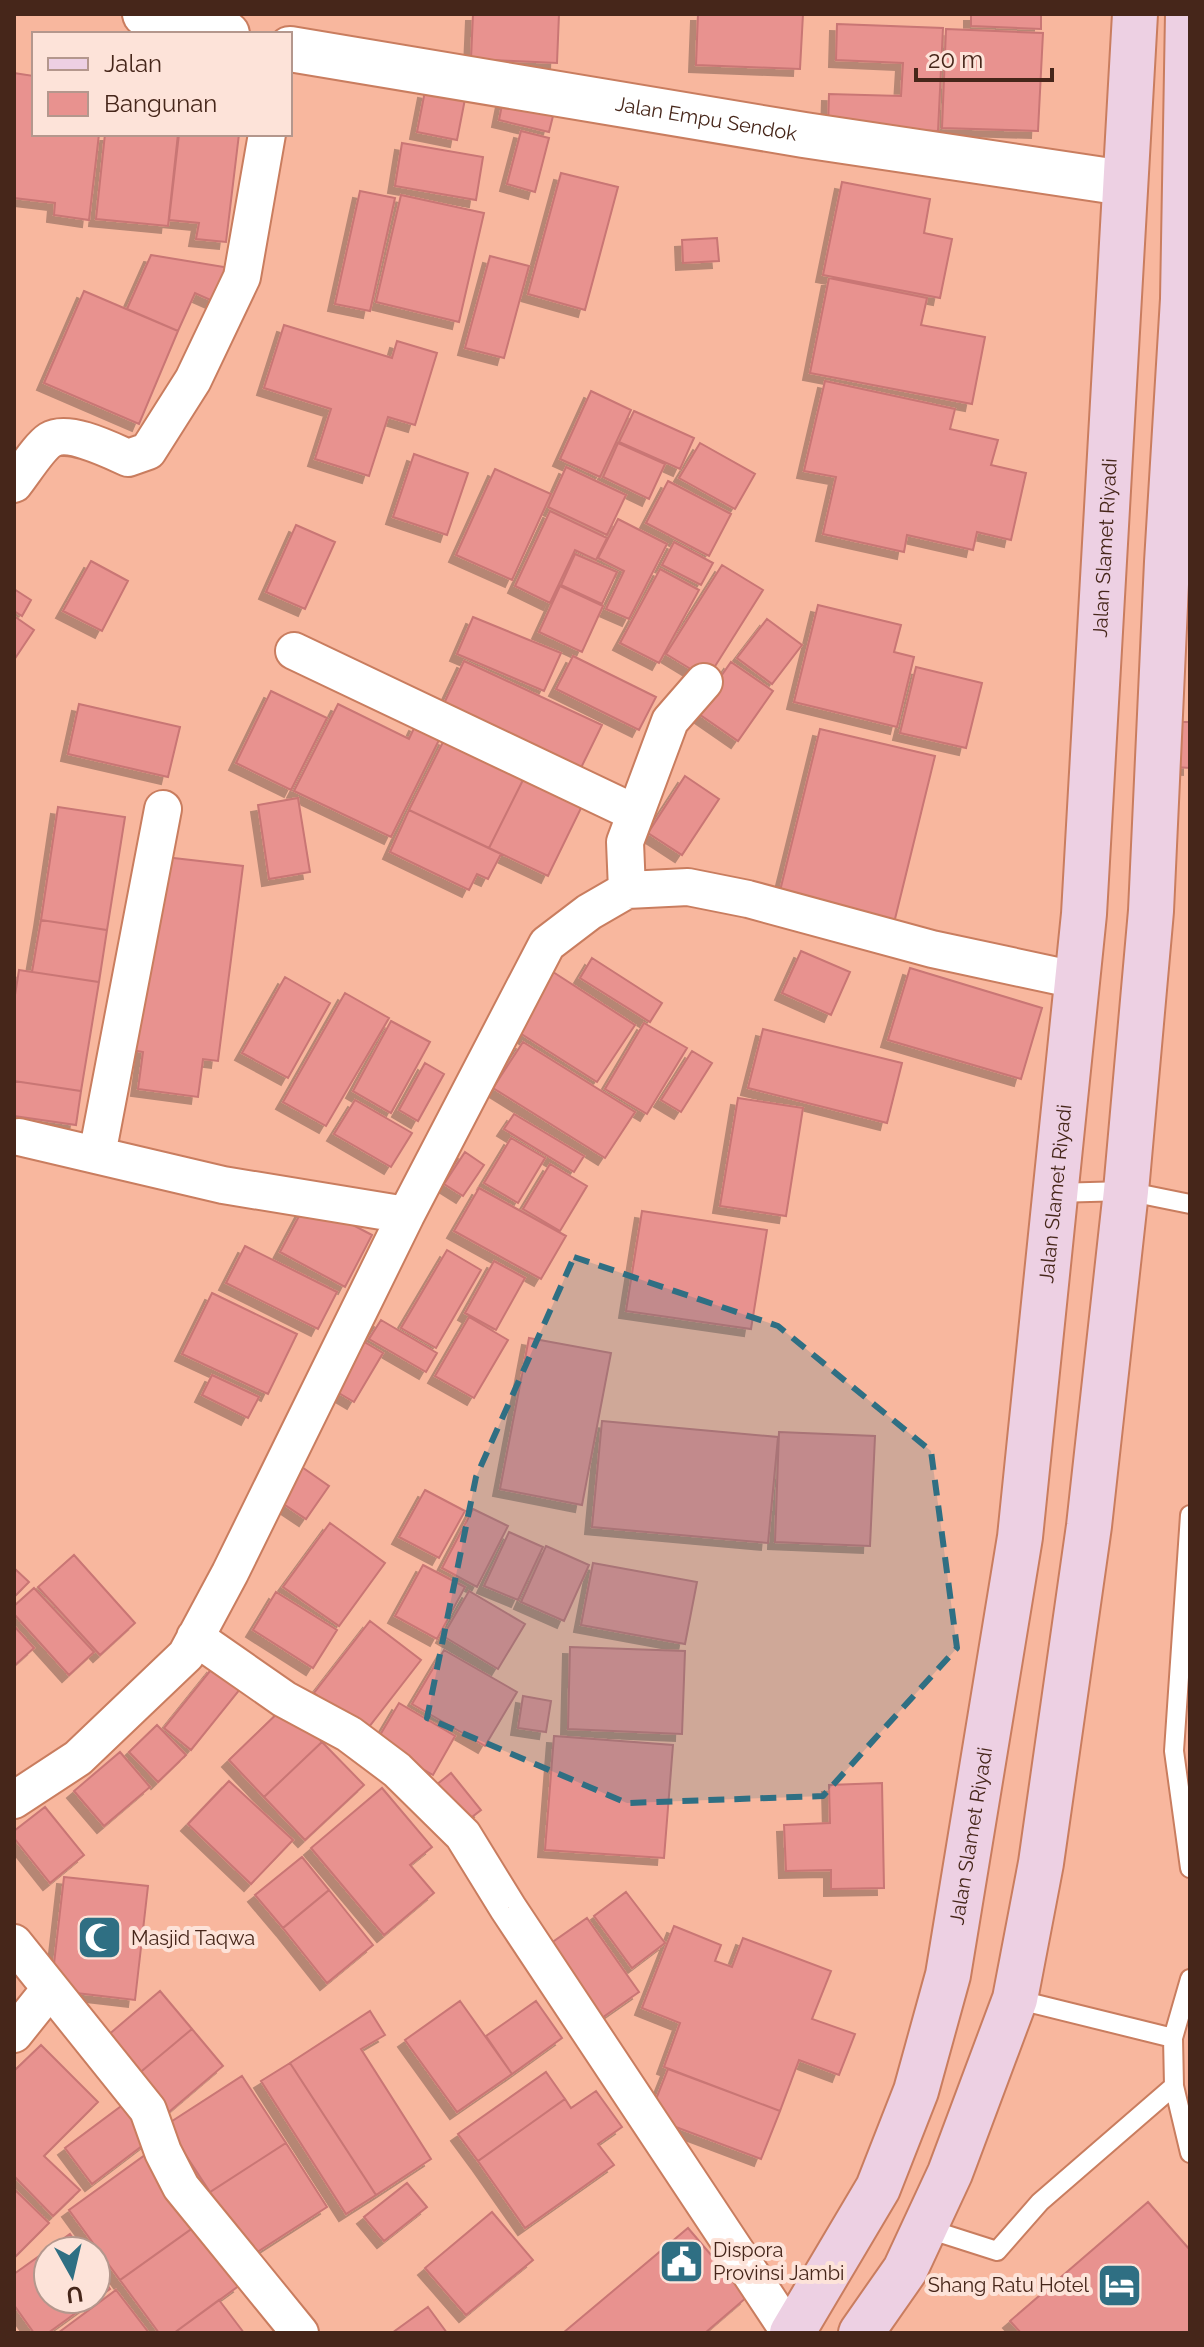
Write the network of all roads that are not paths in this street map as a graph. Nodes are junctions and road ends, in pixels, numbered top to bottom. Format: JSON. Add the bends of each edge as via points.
{"nodes":[{"id":1,"x":1135,"y":14,"type":"edge"},
{"id":2,"x":1188,"y":14,"type":"edge"},
{"id":3,"x":292,"y":49,"type":"edge"},
{"id":4,"x":267,"y":136,"type":"edge"},
{"id":5,"x":1124,"y":183,"type":"junction"},
{"id":6,"x":1186,"y":300,"type":"edge"},
{"id":7,"x":14,"y":484,"type":"edge"},
{"id":8,"x":294,"y":651,"type":"dead end"},
{"id":9,"x":704,"y":682,"type":"dead end"},
{"id":10,"x":163,"y":809,"type":"dead end"},
{"id":11,"x":635,"y":813,"type":"junction"},
{"id":12,"x":627,"y":890,"type":"junction"},
{"id":13,"x":1151,"y":911,"type":"junction"},
{"id":14,"x":1084,"y":914,"type":"junction"},
{"id":15,"x":1076,"y":980,"type":"junction"},
{"id":16,"x":19,"y":1137,"type":"dead end"},
{"id":17,"x":97,"y":1155,"type":"junction"},
{"id":18,"x":1126,"y":1191,"type":"junction"},
{"id":19,"x":1054,"y":1193,"type":"junction"},
{"id":20,"x":1190,"y":1204,"type":"edge"},
{"id":21,"x":406,"y":1215,"type":"junction"},
{"id":22,"x":1190,"y":1515,"type":"edge"},
{"id":23,"x":195,"y":1637,"type":"junction"},
{"id":24,"x":14,"y":1800,"type":"edge"},
{"id":25,"x":1190,"y":1868,"type":"edge"},
{"id":26,"x":14,"y":1943,"type":"edge"},
{"id":27,"x":1190,"y":1979,"type":"edge"},
{"id":28,"x":50,"y":1989,"type":"junction"},
{"id":29,"x":1015,"y":1999,"type":"junction"},
{"id":30,"x":14,"y":2034,"type":"edge"},
{"id":31,"x":1173,"y":2038,"type":"junction"},
{"id":32,"x":1174,"y":2086,"type":"junction"},
{"id":33,"x":1190,"y":2153,"type":"edge"},
{"id":34,"x":925,"y":2228,"type":"junction"},
{"id":35,"x":300,"y":2333,"type":"edge"},
{"id":36,"x":791,"y":2333,"type":"edge"},
{"id":37,"x":861,"y":2333,"type":"edge"}],
"edges":[{"from":1,"to":5,"type":"main road","name":"Jalan Slamet Riyadi"},
{"from":2,"to":6,"type":"main road"},
{"from":3,"to":5,"type":"street","name":"Jalan Empu Sendok"},
{"from":4,"to":7,"type":"street","via":[[242,277],[193,380],[148,451],[128,458],[88,441],[50,440]]},
{"from":5,"to":14,"type":"main road","name":"Jalan Slamet Riyadi"},
{"from":6,"to":13,"type":"main road"},
{"from":8,"to":11,"type":"street"},
{"from":9,"to":11,"type":"street","via":[[670,721]]},
{"from":10,"to":17,"type":"street"},
{"from":11,"to":12,"type":"street","via":[[625,842]]},
{"from":12,"to":15,"type":"street","via":[[688,887],[748,899],[932,949]]},
{"from":12,"to":21,"type":"street","via":[[547,944]]},
{"from":13,"to":14,"type":"main road"},
{"from":13,"to":18,"type":"main road"},
{"from":14,"to":15,"type":"main road","name":"Jalan Slamet Riyadi"},
{"from":15,"to":19,"type":"main road","name":"Jalan Slamet Riyadi"},
{"from":16,"to":17,"type":"street"},
{"from":17,"to":21,"type":"street","via":[[223,1185]]},
{"from":18,"to":19,"type":"lane"},
{"from":18,"to":20,"type":"lane"},
{"from":18,"to":29,"type":"main road","via":[[1089,1526],[1041,1863]]},
{"from":19,"to":36,"type":"main road","name":"Jalan Slamet Riyadi","via":[[1020,1537],[948,1975],[916,2091],[878,2188]]},
{"from":21,"to":23,"type":"street"},
{"from":22,"to":25,"type":"lane","via":[[1174,1751]]},
{"from":23,"to":24,"type":"street","via":[[186,1655],[78,1758]]},
{"from":23,"to":36,"type":"street","via":[[284,1699],[349,1734],[397,1770],[463,1835]]},
{"from":26,"to":28,"type":"street"},
{"from":27,"to":31,"type":"lane"},
{"from":28,"to":30,"type":"street"},
{"from":28,"to":35,"type":"street","via":[[148,2110],[181,2187]]},
{"from":29,"to":31,"type":"lane"},
{"from":29,"to":34,"type":"main road"},
{"from":31,"to":32,"type":"lane"},
{"from":32,"to":33,"type":"lane"},
{"from":32,"to":34,"type":"lane","via":[[1040,2202],[997,2251]]},
{"from":34,"to":37,"type":"main road","via":[[905,2270]]}]}
